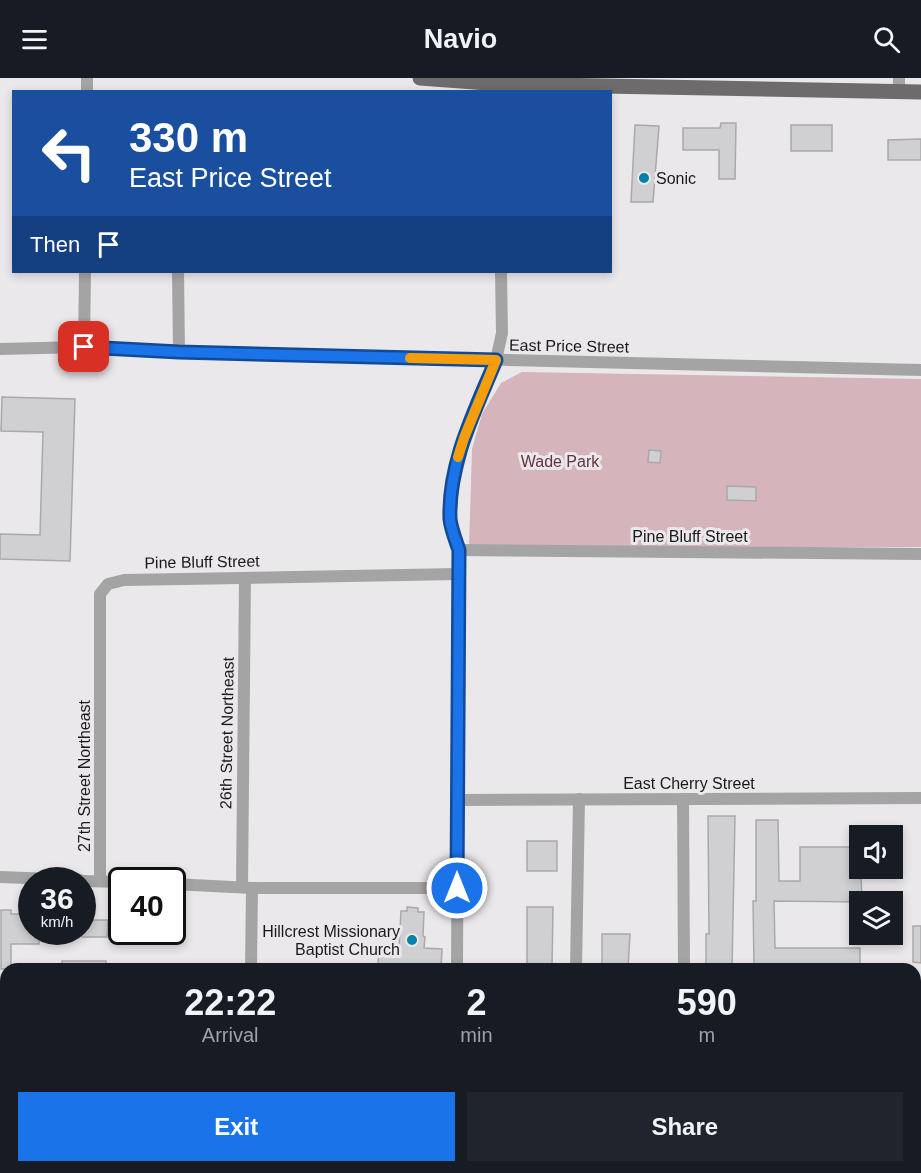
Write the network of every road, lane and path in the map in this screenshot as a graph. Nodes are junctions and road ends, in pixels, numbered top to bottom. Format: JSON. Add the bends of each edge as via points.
{"nodes":[{"id":1,"x":420,"y":78,"type":"edge"},
{"id":2,"x":730,"y":83,"type":"edge"},
{"id":3,"x":899,"y":85,"type":"edge"},
{"id":4,"x":501,"y":88,"type":"edge"},
{"id":5,"x":921,"y":92,"type":"edge"},
{"id":6,"x":84,"y":273,"type":"edge"},
{"id":7,"x":178,"y":273,"type":"edge"},
{"id":8,"x":501,"y":273,"type":"edge"},
{"id":9,"x":84,"y":347,"type":"junction"},
{"id":10,"x":0,"y":349,"type":"edge"},
{"id":11,"x":179,"y":352,"type":"junction"},
{"id":12,"x":496,"y":360,"type":"junction"},
{"id":13,"x":921,"y":370,"type":"edge"},
{"id":14,"x":459,"y":550,"type":"junction"},
{"id":15,"x":921,"y":554,"type":"edge"},
{"id":16,"x":458,"y":574,"type":"junction"},
{"id":17,"x":245,"y":578,"type":"junction"},
{"id":18,"x":101,"y":670,"type":"joint"},
{"id":19,"x":921,"y":798,"type":"edge"},
{"id":20,"x":683,"y":799,"type":"junction"},
{"id":21,"x":458,"y":800,"type":"junction"},
{"id":22,"x":579,"y":800,"type":"junction"},
{"id":23,"x":0,"y":877,"type":"edge"},
{"id":24,"x":18,"y":878,"type":"edge"},
{"id":25,"x":96,"y":881,"type":"edge"},
{"id":26,"x":100,"y":881,"type":"junction"},
{"id":27,"x":108,"y":881,"type":"edge"},
{"id":28,"x":186,"y":885,"type":"edge"},
{"id":29,"x":247,"y":887,"type":"junction"},
{"id":30,"x":457,"y":888,"type":"junction"},
{"id":31,"x":251,"y":963,"type":"edge"},
{"id":32,"x":457,"y":963,"type":"edge"},
{"id":33,"x":576,"y":963,"type":"edge"},
{"id":34,"x":684,"y":963,"type":"edge"}],
"edges":[{"from":1,"to":4,"type":"main road"},
{"from":2,"to":3,"type":"main road"},
{"from":2,"to":4,"type":"main road"},
{"from":3,"to":5,"type":"main road"},
{"from":6,"to":9,"type":"street"},
{"from":7,"to":11,"type":"street"},
{"from":8,"to":12,"type":"street","via":[[502,333]]},
{"from":9,"to":10,"type":"street","name":"East Price Street"},
{"from":9,"to":11,"type":"street","name":"East Price Street"},
{"from":11,"to":12,"type":"street","name":"East Price Street"},
{"from":12,"to":13,"type":"street","name":"East Price Street"},
{"from":12,"to":14,"type":"street","via":[[459,455],[450,521]]},
{"from":14,"to":15,"type":"street","name":"Pine Bluff Street"},
{"from":14,"to":16,"type":"street"},
{"from":16,"to":17,"type":"street","name":"Pine Bluff Street"},
{"from":16,"to":21,"type":"street"},
{"from":17,"to":18,"type":"street","name":"Pine Bluff Street","via":[[124,580],[108,584],[100,594]]},
{"from":17,"to":29,"type":"street","name":"26th Street Northeast"},
{"from":18,"to":26,"type":"street","name":"27th Street Northeast"},
{"from":19,"to":20,"type":"street","name":"East Cherry Street"},
{"from":20,"to":22,"type":"street","name":"East Cherry Street"},
{"from":20,"to":34,"type":"street"},
{"from":21,"to":22,"type":"street","name":"East Cherry Street"},
{"from":21,"to":30,"type":"street"},
{"from":22,"to":33,"type":"street"},
{"from":23,"to":24,"type":"street"},
{"from":25,"to":26,"type":"street"},
{"from":26,"to":27,"type":"street"},
{"from":28,"to":29,"type":"street"},
{"from":29,"to":30,"type":"street"},
{"from":29,"to":31,"type":"street","name":"26th Street Northeast"},
{"from":30,"to":32,"type":"street"}]}
